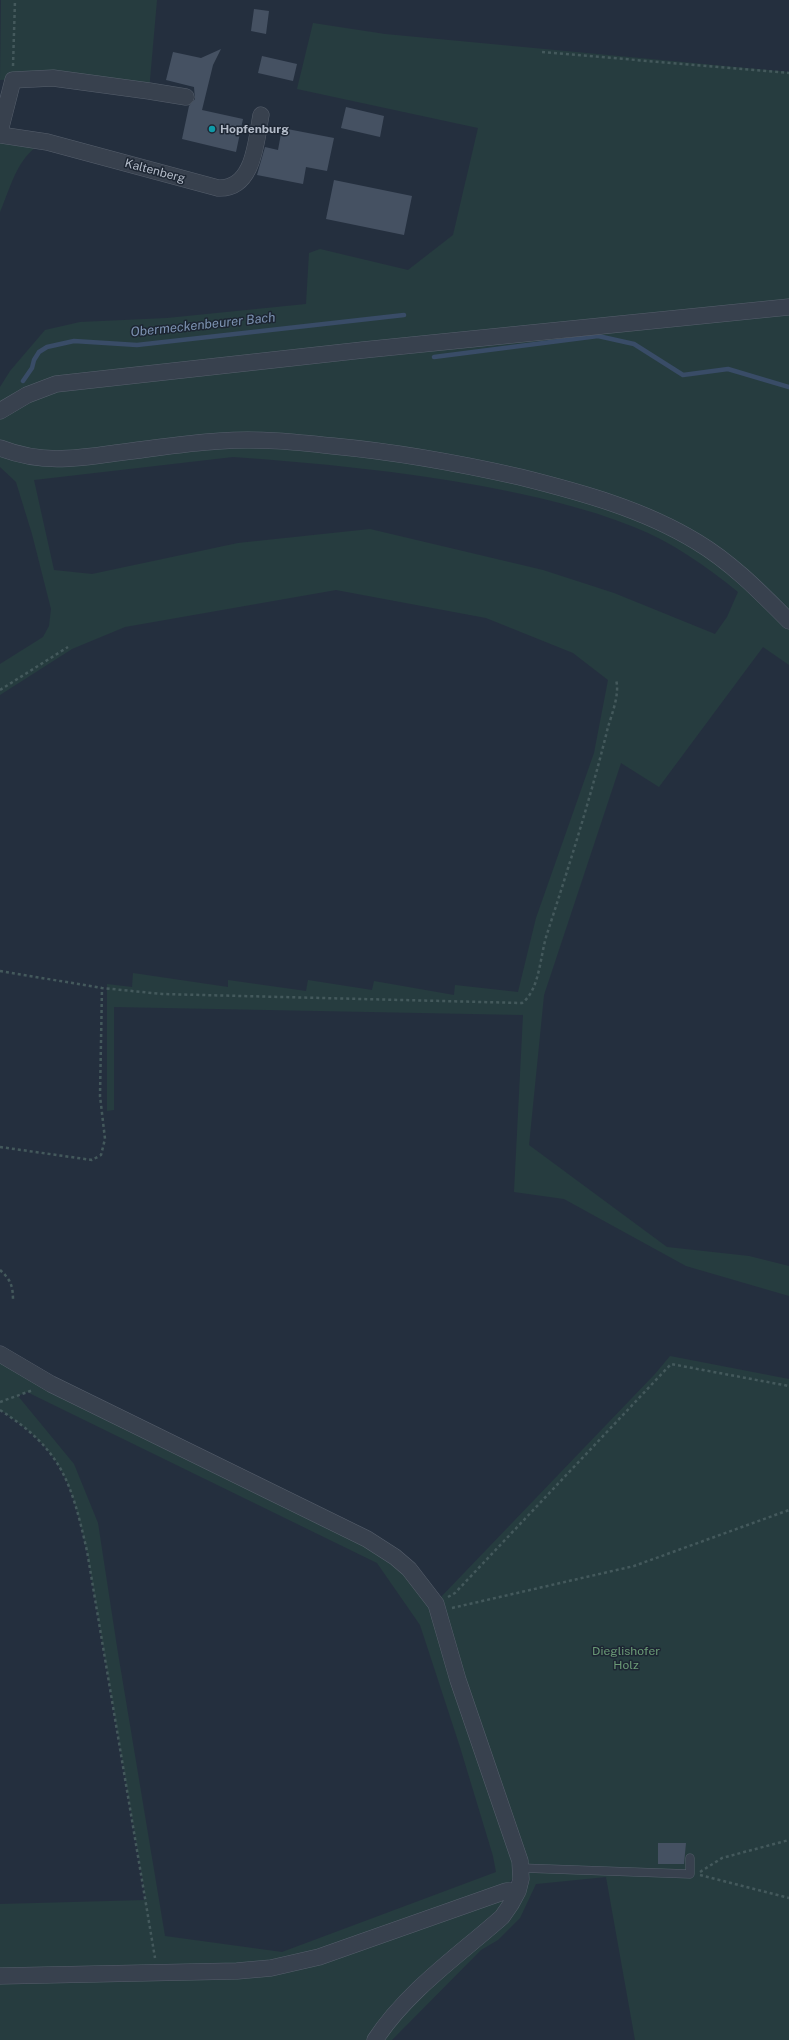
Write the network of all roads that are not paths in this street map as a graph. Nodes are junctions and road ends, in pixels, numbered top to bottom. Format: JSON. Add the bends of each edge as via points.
{"nodes":[{"id":1,"x":186,"y":97,"type":"dead end"},
{"id":2,"x":261,"y":115,"type":"dead end"},
{"id":3,"x":0,"y":131,"type":"edge"},
{"id":4,"x":0,"y":135,"type":"edge"},
{"id":5,"x":789,"y":307,"type":"edge"},
{"id":6,"x":0,"y":411,"type":"edge"},
{"id":7,"x":0,"y":448,"type":"edge"},
{"id":8,"x":789,"y":621,"type":"edge"},
{"id":9,"x":0,"y":1354,"type":"edge"},
{"id":10,"x":690,"y":1858,"type":"dead end"},
{"id":11,"x":521,"y":1868,"type":"junction"},
{"id":12,"x":518,"y":1891,"type":"junction"},
{"id":13,"x":0,"y":1976,"type":"edge"},
{"id":14,"x":376,"y":2040,"type":"edge"}],
"edges":[{"from":1,"to":3,"type":"street","via":[[53,78],[13,80]]},
{"from":2,"to":4,"type":"street","name":"Kaltenberg","via":[[246,175],[239,183],[227,189],[47,142]]},
{"from":5,"to":6,"type":"street","via":[[56,384],[27,395]]},
{"from":7,"to":8,"type":"street","via":[[34,458],[68,460],[220,440],[271,440],[364,449],[463,464],[554,485],[650,518],[696,542],[729,564]]},
{"from":9,"to":11,"type":"street","via":[[51,1384],[367,1540],[409,1569],[437,1607],[458,1680],[517,1848]]},
{"from":10,"to":11,"type":"lane","via":[[690,1874]]},
{"from":11,"to":12,"type":"street"},
{"from":12,"to":13,"type":"street","via":[[506,1891],[297,1963],[237,1971]]},
{"from":12,"to":14,"type":"street","via":[[502,1917],[418,1991],[396,2013]]}]}
